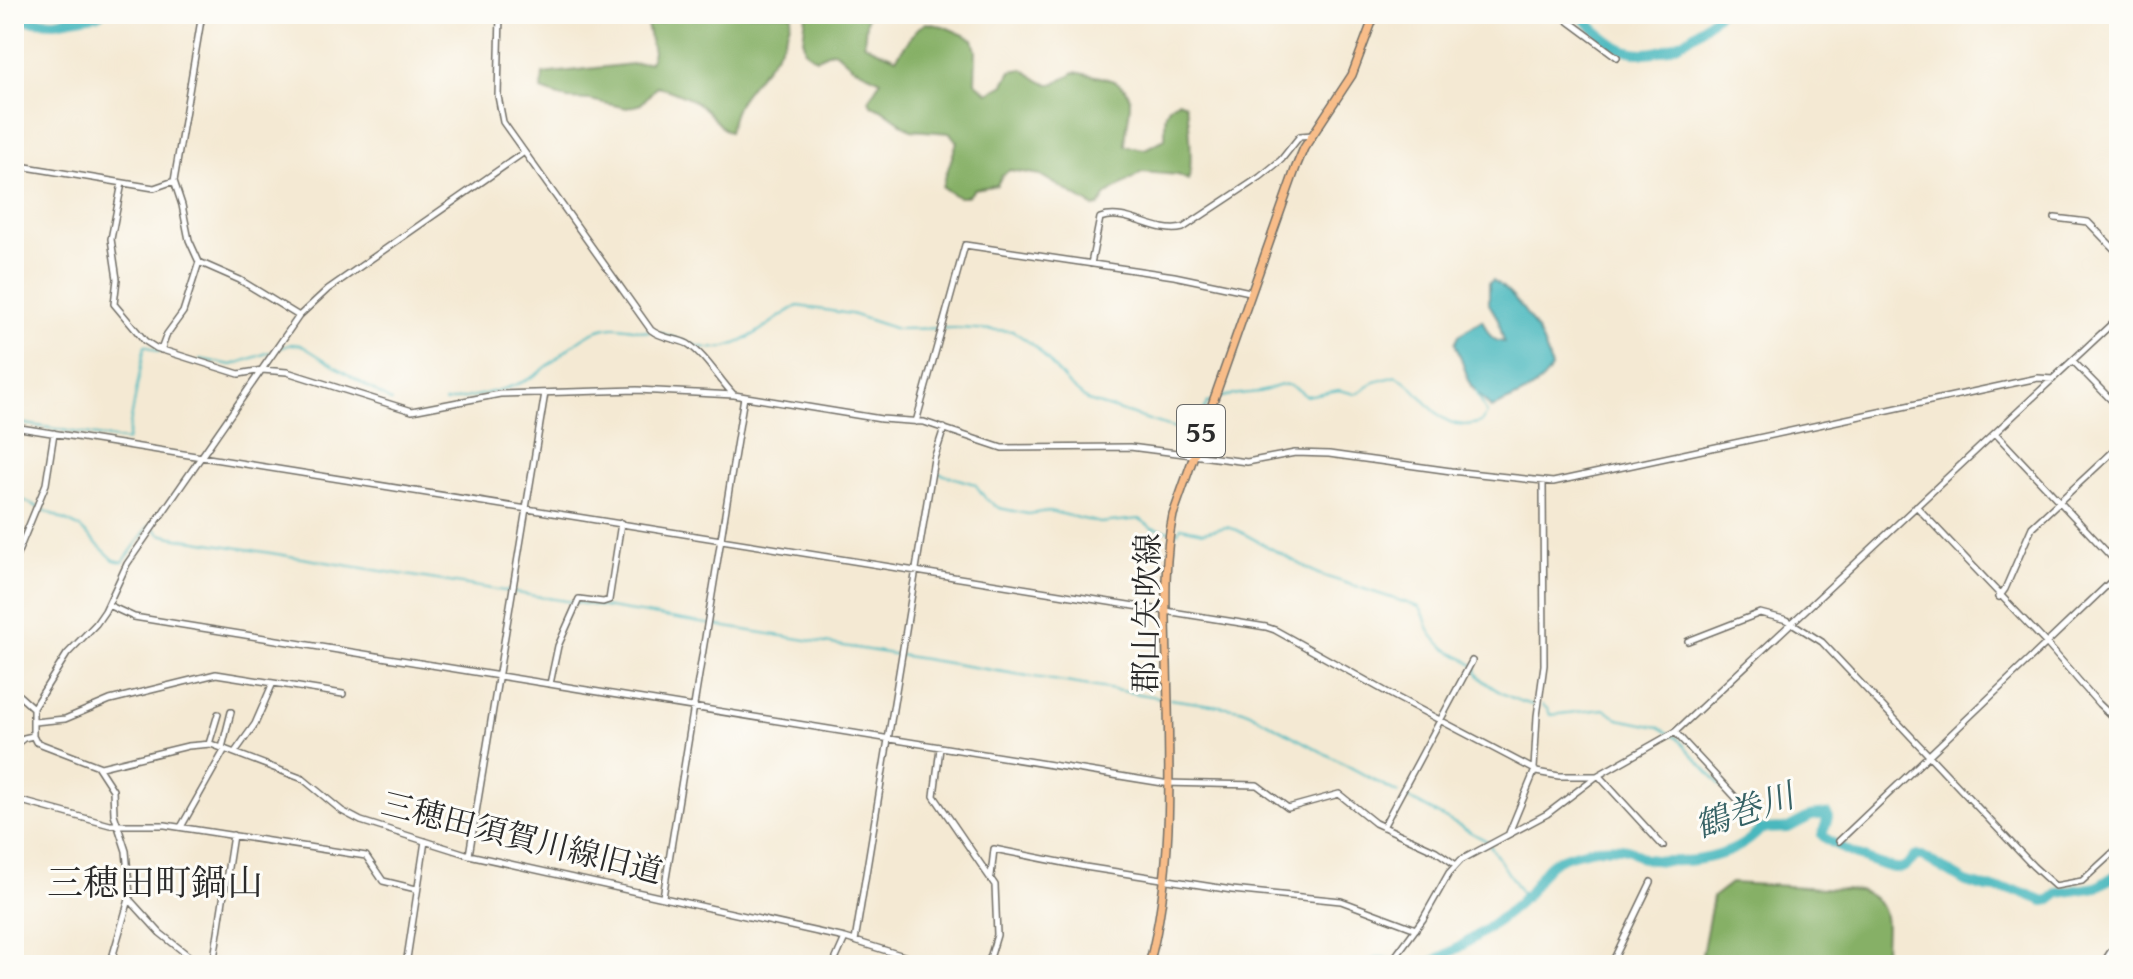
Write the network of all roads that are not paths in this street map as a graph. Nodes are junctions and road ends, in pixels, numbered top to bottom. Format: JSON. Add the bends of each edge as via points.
{"nodes":[{"id":1,"x":202,"y":14,"type":"edge"},
{"id":2,"x":500,"y":14,"type":"edge"},
{"id":3,"x":1375,"y":14,"type":"edge"},
{"id":4,"x":1559,"y":14,"type":"edge"},
{"id":5,"x":1617,"y":57,"type":"dead end"},
{"id":6,"x":1313,"y":135,"type":"junction"},
{"id":7,"x":523,"y":153,"type":"junction"},
{"id":8,"x":14,"y":165,"type":"edge"},
{"id":9,"x":174,"y":181,"type":"junction"},
{"id":10,"x":122,"y":183,"type":"junction"},
{"id":11,"x":2055,"y":218,"type":"dead end"},
{"id":12,"x":2119,"y":254,"type":"edge"},
{"id":13,"x":199,"y":262,"type":"junction"},
{"id":14,"x":1091,"y":264,"type":"junction"},
{"id":15,"x":1250,"y":292,"type":"junction"},
{"id":16,"x":299,"y":316,"type":"junction"},
{"id":17,"x":2119,"y":317,"type":"edge"},
{"id":18,"x":161,"y":350,"type":"junction"},
{"id":19,"x":2073,"y":361,"type":"junction"},
{"id":20,"x":262,"y":370,"type":"junction"},
{"id":21,"x":2053,"y":379,"type":"junction"},
{"id":22,"x":545,"y":393,"type":"junction"},
{"id":23,"x":734,"y":395,"type":"junction"},
{"id":24,"x":744,"y":397,"type":"junction"},
{"id":25,"x":2119,"y":408,"type":"edge"},
{"id":26,"x":916,"y":422,"type":"junction"},
{"id":27,"x":14,"y":427,"type":"edge"},
{"id":28,"x":944,"y":428,"type":"junction"},
{"id":29,"x":54,"y":433,"type":"junction"},
{"id":30,"x":1995,"y":433,"type":"junction"},
{"id":31,"x":2119,"y":446,"type":"edge"},
{"id":32,"x":1194,"y":454,"type":"junction"},
{"id":33,"x":201,"y":456,"type":"junction"},
{"id":34,"x":1543,"y":482,"type":"junction"},
{"id":35,"x":2059,"y":501,"type":"junction"},
{"id":36,"x":1916,"y":506,"type":"junction"},
{"id":37,"x":526,"y":509,"type":"junction"},
{"id":38,"x":621,"y":523,"type":"junction"},
{"id":39,"x":721,"y":540,"type":"junction"},
{"id":40,"x":14,"y":562,"type":"edge"},
{"id":41,"x":2119,"y":565,"type":"edge"},
{"id":42,"x":916,"y":571,"type":"junction"},
{"id":43,"x":2119,"y":574,"type":"edge"},
{"id":44,"x":1999,"y":597,"type":"junction"},
{"id":45,"x":108,"y":605,"type":"junction"},
{"id":46,"x":1167,"y":612,"type":"junction"},
{"id":47,"x":1791,"y":624,"type":"junction"},
{"id":48,"x":1688,"y":641,"type":"dead end"},
{"id":49,"x":2047,"y":644,"type":"junction"},
{"id":50,"x":1472,"y":661,"type":"dead end"},
{"id":51,"x":499,"y":676,"type":"junction"},
{"id":52,"x":550,"y":684,"type":"junction"},
{"id":53,"x":272,"y":685,"type":"junction"},
{"id":54,"x":14,"y":691,"type":"edge"},
{"id":55,"x":343,"y":694,"type":"dead end"},
{"id":56,"x":693,"y":707,"type":"junction"},
{"id":57,"x":33,"y":708,"type":"junction"},
{"id":58,"x":231,"y":712,"type":"dead end"},
{"id":59,"x":218,"y":714,"type":"dead end"},
{"id":60,"x":1440,"y":720,"type":"junction"},
{"id":61,"x":34,"y":722,"type":"junction"},
{"id":62,"x":2119,"y":723,"type":"edge"},
{"id":63,"x":1675,"y":732,"type":"junction"},
{"id":64,"x":33,"y":736,"type":"junction"},
{"id":65,"x":889,"y":739,"type":"junction"},
{"id":66,"x":209,"y":744,"type":"junction"},
{"id":67,"x":14,"y":746,"type":"edge"},
{"id":68,"x":223,"y":748,"type":"junction"},
{"id":69,"x":940,"y":748,"type":"junction"},
{"id":70,"x":235,"y":752,"type":"junction"},
{"id":71,"x":1929,"y":755,"type":"junction"},
{"id":72,"x":98,"y":767,"type":"junction"},
{"id":73,"x":1535,"y":771,"type":"junction"},
{"id":74,"x":1597,"y":776,"type":"junction"},
{"id":75,"x":1168,"y":784,"type":"junction"},
{"id":76,"x":14,"y":799,"type":"edge"},
{"id":77,"x":1751,"y":814,"type":"dead end"},
{"id":78,"x":118,"y":825,"type":"junction"},
{"id":79,"x":181,"y":827,"type":"junction"},
{"id":80,"x":1383,"y":827,"type":"junction"},
{"id":81,"x":1509,"y":833,"type":"junction"},
{"id":82,"x":233,"y":835,"type":"junction"},
{"id":83,"x":425,"y":841,"type":"junction"},
{"id":84,"x":1839,"y":841,"type":"dead end"},
{"id":85,"x":1663,"y":846,"type":"dead end"},
{"id":86,"x":2119,"y":847,"type":"edge"},
{"id":87,"x":469,"y":855,"type":"junction"},
{"id":88,"x":1456,"y":865,"type":"junction"},
{"id":89,"x":991,"y":876,"type":"junction"},
{"id":90,"x":1164,"y":880,"type":"junction"},
{"id":91,"x":1651,"y":882,"type":"dead end"},
{"id":92,"x":416,"y":889,"type":"junction"},
{"id":93,"x":663,"y":897,"type":"junction"},
{"id":94,"x":130,"y":900,"type":"junction"},
{"id":95,"x":1416,"y":929,"type":"junction"},
{"id":96,"x":845,"y":938,"type":"junction"},
{"id":97,"x":2119,"y":939,"type":"edge"},
{"id":98,"x":855,"y":941,"type":"junction"},
{"id":99,"x":110,"y":965,"type":"edge"},
{"id":100,"x":200,"y":965,"type":"edge"},
{"id":101,"x":213,"y":965,"type":"edge"},
{"id":102,"x":406,"y":965,"type":"edge"},
{"id":103,"x":833,"y":965,"type":"edge"},
{"id":104,"x":933,"y":965,"type":"edge"},
{"id":105,"x":988,"y":965,"type":"edge"},
{"id":106,"x":1149,"y":965,"type":"edge"},
{"id":107,"x":1389,"y":965,"type":"edge"},
{"id":108,"x":1611,"y":965,"type":"edge"},
{"id":109,"x":2102,"y":965,"type":"edge"}],
"edges":[{"from":1,"to":9,"type":"street"},
{"from":2,"to":7,"type":"street","via":[[499,110]]},
{"from":3,"to":6,"type":"main road","name":"郡山矢吹線","number":"55","via":[[1352,75]]},
{"from":4,"to":5,"type":"street"},
{"from":6,"to":14,"type":"street","via":[[1300,136],[1260,177],[1183,228],[1100,218]]},
{"from":6,"to":15,"type":"main road","name":"郡山矢吹線","number":"55"},
{"from":7,"to":16,"type":"street","via":[[328,289]]},
{"from":7,"to":23,"type":"street","via":[[651,330],[686,343]]},
{"from":8,"to":10,"type":"street"},
{"from":9,"to":10,"type":"street","via":[[154,188]]},
{"from":9,"to":13,"type":"street"},
{"from":10,"to":18,"type":"street","via":[[111,239],[117,279],[114,304],[145,341]]},
{"from":11,"to":12,"type":"street","via":[[2088,222]]},
{"from":13,"to":16,"type":"street"},
{"from":13,"to":18,"type":"street","via":[[183,312]]},
{"from":14,"to":15,"type":"street"},
{"from":14,"to":26,"type":"street","via":[[963,247]]},
{"from":15,"to":32,"type":"main road","name":"郡山矢吹線","number":"55"},
{"from":16,"to":20,"type":"street"},
{"from":17,"to":19,"type":"street"},
{"from":18,"to":20,"type":"street","via":[[239,374]]},
{"from":19,"to":21,"type":"street"},
{"from":19,"to":25,"type":"street"},
{"from":20,"to":22,"type":"street","via":[[287,372],[412,411],[488,396]]},
{"from":20,"to":33,"type":"street"},
{"from":21,"to":30,"type":"street"},
{"from":21,"to":34,"type":"street"},
{"from":22,"to":23,"type":"street"},
{"from":22,"to":37,"type":"street"},
{"from":23,"to":24,"type":"street"},
{"from":24,"to":26,"type":"street"},
{"from":24,"to":39,"type":"street"},
{"from":26,"to":28,"type":"street"},
{"from":27,"to":29,"type":"street"},
{"from":28,"to":32,"type":"street","via":[[1002,448],[1101,446]]},
{"from":28,"to":42,"type":"street"},
{"from":29,"to":33,"type":"street"},
{"from":29,"to":40,"type":"street","via":[[46,484]]},
{"from":30,"to":35,"type":"street"},
{"from":30,"to":36,"type":"street"},
{"from":31,"to":35,"type":"street"},
{"from":32,"to":34,"type":"street","via":[[1247,462],[1295,453],[1329,454]]},
{"from":32,"to":46,"type":"main road","name":"郡山矢吹線","number":"55","via":[[1169,534]]},
{"from":33,"to":37,"type":"street"},
{"from":33,"to":45,"type":"street","via":[[127,564]]},
{"from":34,"to":73,"type":"street","via":[[1544,665]]},
{"from":35,"to":41,"type":"street"},
{"from":35,"to":44,"type":"street","via":[[2032,527]]},
{"from":36,"to":44,"type":"street"},
{"from":36,"to":47,"type":"street"},
{"from":37,"to":38,"type":"street"},
{"from":37,"to":51,"type":"street"},
{"from":38,"to":39,"type":"street"},
{"from":38,"to":52,"type":"street","via":[[609,600],[579,599],[558,646]]},
{"from":39,"to":42,"type":"street"},
{"from":39,"to":56,"type":"street"},
{"from":42,"to":46,"type":"street"},
{"from":42,"to":65,"type":"street"},
{"from":43,"to":49,"type":"street"},
{"from":44,"to":49,"type":"street"},
{"from":45,"to":51,"type":"street","via":[[134,617]]},
{"from":45,"to":57,"type":"street","via":[[67,654]]},
{"from":46,"to":60,"type":"street","via":[[1275,630]]},
{"from":46,"to":75,"type":"main road","name":"郡山矢吹線","number":"55"},
{"from":47,"to":48,"type":"street","via":[[1756,614]]},
{"from":47,"to":63,"type":"street"},
{"from":47,"to":71,"type":"street","via":[[1829,648]]},
{"from":49,"to":62,"type":"street"},
{"from":49,"to":71,"type":"street"},
{"from":50,"to":60,"type":"street"},
{"from":51,"to":52,"type":"street"},
{"from":51,"to":87,"type":"street"},
{"from":52,"to":56,"type":"street"},
{"from":53,"to":55,"type":"street"},
{"from":53,"to":61,"type":"street","via":[[216,674],[110,700],[65,719]]},
{"from":53,"to":70,"type":"street"},
{"from":54,"to":57,"type":"street"},
{"from":56,"to":65,"type":"street"},
{"from":56,"to":93,"type":"street"},
{"from":57,"to":61,"type":"street"},
{"from":58,"to":68,"type":"street"},
{"from":59,"to":66,"type":"street"},
{"from":60,"to":73,"type":"street"},
{"from":60,"to":80,"type":"street"},
{"from":61,"to":64,"type":"street"},
{"from":63,"to":74,"type":"street"},
{"from":63,"to":77,"type":"street"},
{"from":64,"to":67,"type":"street"},
{"from":64,"to":72,"type":"street","via":[[39,745]]},
{"from":65,"to":69,"type":"street"},
{"from":65,"to":98,"type":"street"},
{"from":66,"to":68,"type":"street","name":"三穂田須賀川線旧道"},
{"from":66,"to":72,"type":"street","name":"三穂田須賀川線旧道"},
{"from":68,"to":70,"type":"street","name":"三穂田須賀川線旧道"},
{"from":68,"to":79,"type":"street"},
{"from":69,"to":75,"type":"street"},
{"from":69,"to":89,"type":"street","via":[[934,796]]},
{"from":70,"to":83,"type":"street","name":"三穂田須賀川線旧道","via":[[303,779],[350,816]]},
{"from":71,"to":84,"type":"street"},
{"from":71,"to":86,"type":"street","via":[[2055,886],[2082,881]]},
{"from":72,"to":78,"type":"street","via":[[113,790]]},
{"from":73,"to":74,"type":"street"},
{"from":73,"to":81,"type":"street"},
{"from":74,"to":81,"type":"street","via":[[1547,814]]},
{"from":74,"to":85,"type":"street"},
{"from":75,"to":80,"type":"street","via":[[1257,785],[1288,808],[1339,794]]},
{"from":75,"to":90,"type":"main road","name":"郡山矢吹線","number":"55"},
{"from":76,"to":78,"type":"street"},
{"from":78,"to":79,"type":"street"},
{"from":78,"to":94,"type":"street"},
{"from":79,"to":82,"type":"street"},
{"from":80,"to":88,"type":"street"},
{"from":81,"to":88,"type":"street"},
{"from":82,"to":92,"type":"street","via":[[366,856],[383,881]]},
{"from":82,"to":101,"type":"street"},
{"from":83,"to":87,"type":"street","name":"三穂田須賀川線旧道"},
{"from":83,"to":92,"type":"street"},
{"from":87,"to":93,"type":"street","name":"三穂田須賀川線旧道"},
{"from":88,"to":95,"type":"street"},
{"from":89,"to":90,"type":"street","via":[[994,849]]},
{"from":89,"to":105,"type":"street","via":[[997,930]]},
{"from":90,"to":95,"type":"street","via":[[1341,901]]},
{"from":90,"to":106,"type":"main road","name":"郡山矢吹線","number":"55"},
{"from":91,"to":108,"type":"street"},
{"from":92,"to":102,"type":"street"},
{"from":93,"to":96,"type":"street","name":"三穂田須賀川線旧道"},
{"from":94,"to":99,"type":"street"},
{"from":94,"to":100,"type":"street"},
{"from":95,"to":107,"type":"street"},
{"from":96,"to":98,"type":"street","name":"三穂田須賀川線旧道"},
{"from":96,"to":103,"type":"street"},
{"from":97,"to":109,"type":"street"},
{"from":98,"to":104,"type":"street","name":"三穂田須賀川線旧道"}]}
